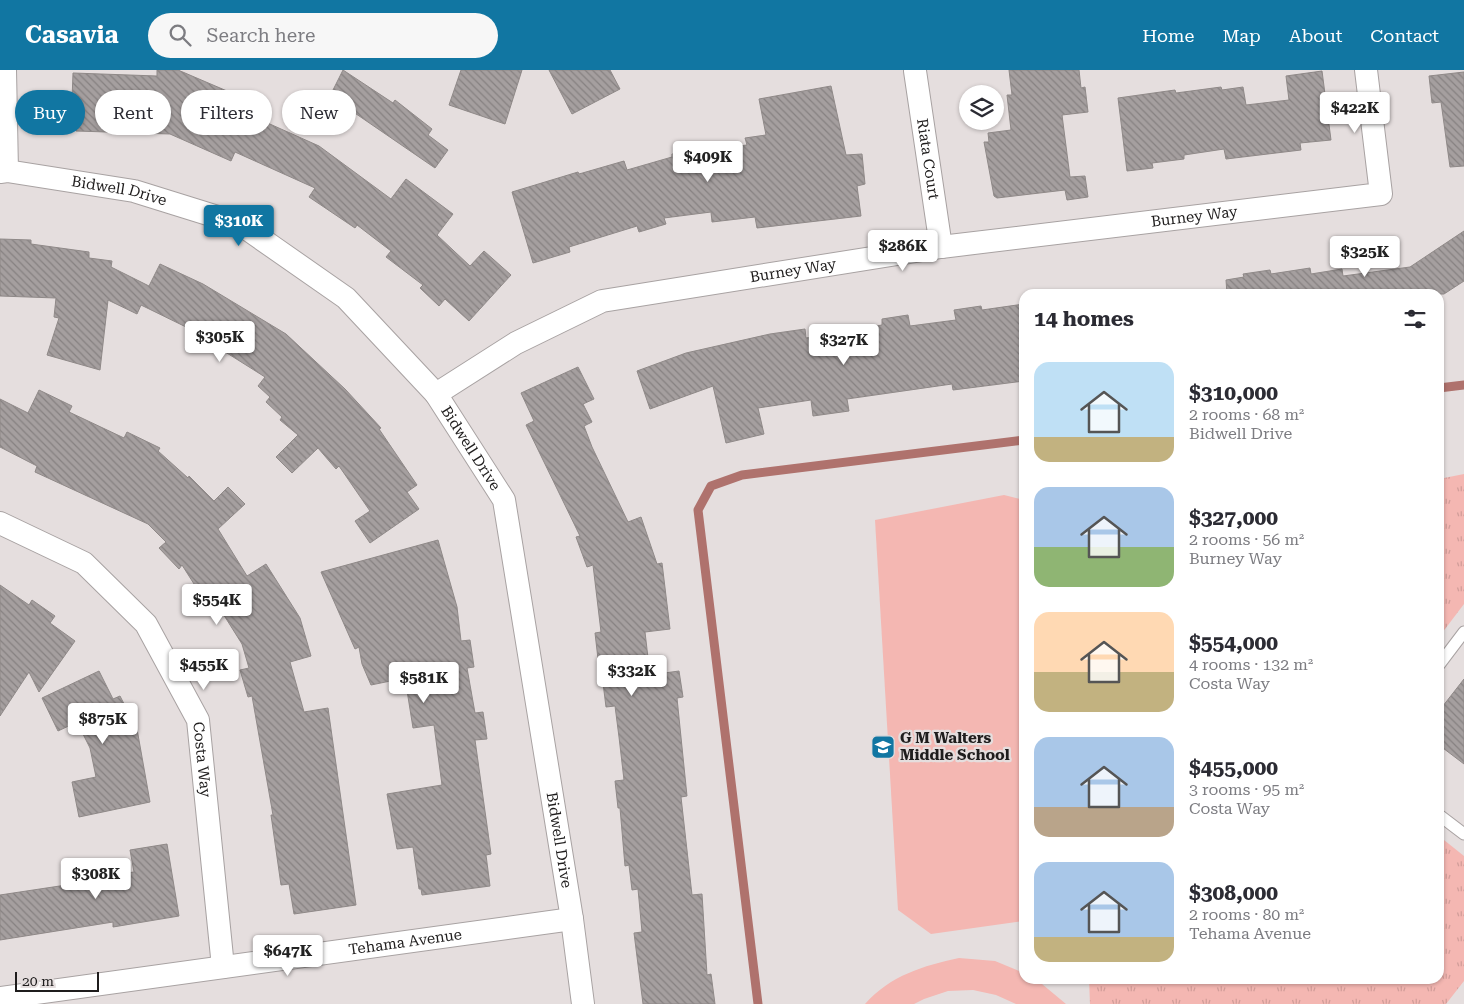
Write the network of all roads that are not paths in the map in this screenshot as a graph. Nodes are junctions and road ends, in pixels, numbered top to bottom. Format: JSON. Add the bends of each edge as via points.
{"nodes":[{"id":1,"x":5,"y":70,"type":"edge"},
{"id":2,"x":1366,"y":70,"type":"edge"},
{"id":3,"x":915,"y":71,"type":"edge"},
{"id":4,"x":4,"y":172,"type":"edge"},
{"id":5,"x":940,"y":247,"type":"junction"},
{"id":6,"x":436,"y":394,"type":"junction"},
{"id":7,"x":0,"y":523,"type":"edge"},
{"id":8,"x":1464,"y":632,"type":"edge"},
{"id":9,"x":1444,"y":658,"type":"edge"},
{"id":10,"x":1444,"y":818,"type":"edge"},
{"id":11,"x":1464,"y":834,"type":"edge"},
{"id":12,"x":572,"y":920,"type":"junction"},
{"id":13,"x":223,"y":967,"type":"junction"},
{"id":14,"x":0,"y":998,"type":"edge"},
{"id":15,"x":583,"y":1004,"type":"edge"}],
"edges":[{"from":1,"to":4,"type":"street"},
{"from":2,"to":5,"type":"street","name":"Burney Way","via":[[1381,194]]},
{"from":3,"to":5,"type":"street","name":"Riata Court"},
{"from":4,"to":6,"type":"street","name":"Bidwell Drive","via":[[134,191],[240,224],[346,298]]},
{"from":5,"to":6,"type":"street","name":"Burney Way","via":[[602,301],[516,343]]},
{"from":6,"to":12,"type":"street","name":"Bidwell Drive","via":[[504,500]]},
{"from":7,"to":13,"type":"street","name":"Costa Way","via":[[84,563],[146,624],[198,720]]},
{"from":8,"to":9,"type":"lane"},
{"from":10,"to":11,"type":"lane"},
{"from":12,"to":13,"type":"street","name":"Tehama Avenue"},
{"from":12,"to":15,"type":"street","name":"Bidwell Drive"},
{"from":13,"to":14,"type":"street","name":"Tehama Avenue"}]}
